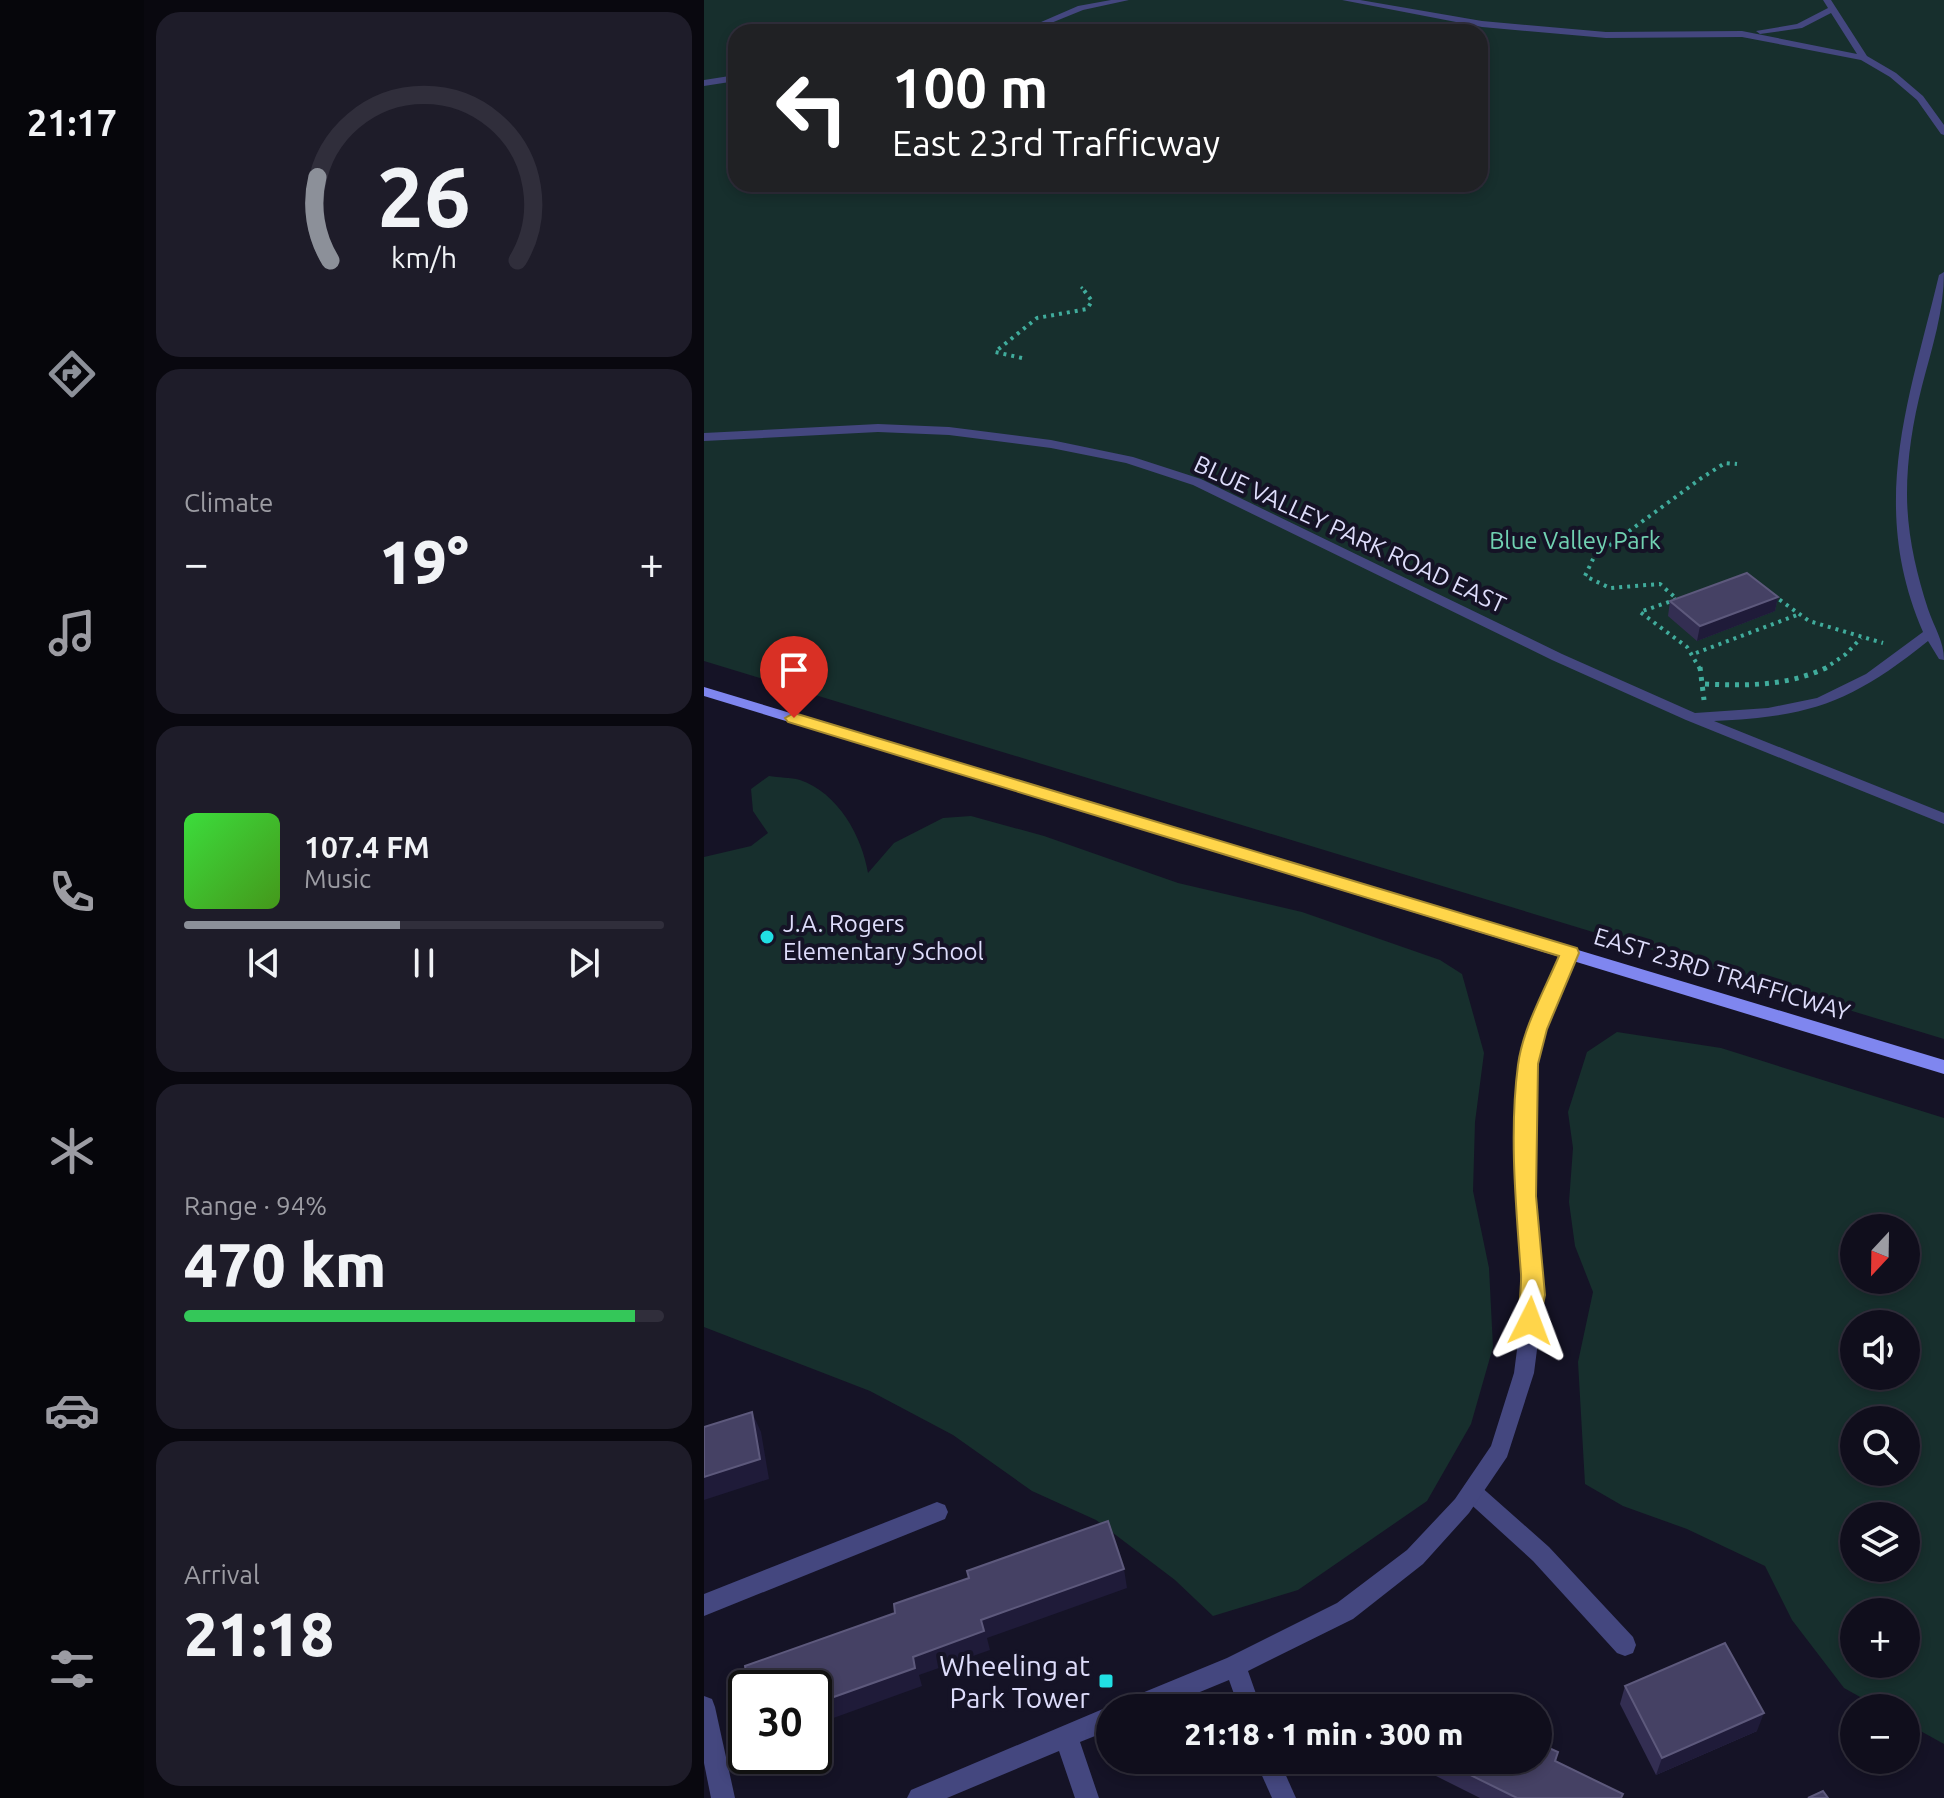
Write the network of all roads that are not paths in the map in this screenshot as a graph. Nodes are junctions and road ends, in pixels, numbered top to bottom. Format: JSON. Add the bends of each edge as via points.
{"nodes":[{"id":1,"x":1125,"y":0,"type":"edge"},
{"id":2,"x":1346,"y":0,"type":"edge"},
{"id":3,"x":1829,"y":4,"type":"edge"},
{"id":4,"x":1042,"y":24,"type":"edge"},
{"id":5,"x":1482,"y":24,"type":"edge"},
{"id":6,"x":1488,"y":25,"type":"edge"},
{"id":7,"x":1742,"y":34,"type":"junction"},
{"id":8,"x":1864,"y":58,"type":"junction"},
{"id":9,"x":728,"y":79,"type":"edge"},
{"id":10,"x":704,"y":83,"type":"edge"},
{"id":11,"x":1944,"y":132,"type":"edge"},
{"id":12,"x":1944,"y":275,"type":"edge"},
{"id":13,"x":704,"y":437,"type":"edge"},
{"id":14,"x":1929,"y":634,"type":"junction"},
{"id":15,"x":1944,"y":656,"type":"edge"},
{"id":16,"x":704,"y":691,"type":"edge"},
{"id":17,"x":1691,"y":717,"type":"junction"},
{"id":18,"x":1944,"y":819,"type":"edge"},
{"id":19,"x":1570,"y":953,"type":"junction"},
{"id":20,"x":1944,"y":1067,"type":"edge"},
{"id":21,"x":1472,"y":1492,"type":"junction"},
{"id":22,"x":937,"y":1512,"type":"dead end"},
{"id":23,"x":704,"y":1605,"type":"edge"},
{"id":24,"x":1625,"y":1645,"type":"dead end"},
{"id":25,"x":1235,"y":1666,"type":"junction"},
{"id":26,"x":1167,"y":1694,"type":"edge"},
{"id":27,"x":1245,"y":1694,"type":"edge"},
{"id":28,"x":704,"y":1707,"type":"edge"},
{"id":29,"x":1096,"y":1724,"type":"edge"},
{"id":30,"x":1066,"y":1736,"type":"junction"},
{"id":31,"x":1273,"y":1774,"type":"edge"},
{"id":32,"x":723,"y":1798,"type":"edge"},
{"id":33,"x":919,"y":1798,"type":"edge"},
{"id":34,"x":1087,"y":1798,"type":"edge"},
{"id":35,"x":1284,"y":1798,"type":"edge"}],
"edges":[{"from":1,"to":4,"type":"street","via":[[1081,8]]},
{"from":2,"to":5,"type":"street"},
{"from":3,"to":7,"type":"street","via":[[1799,26]]},
{"from":3,"to":8,"type":"street"},
{"from":6,"to":7,"type":"street","via":[[1606,35]]},
{"from":7,"to":8,"type":"street"},
{"from":8,"to":11,"type":"street","via":[[1920,98]]},
{"from":9,"to":10,"type":"street"},
{"from":12,"to":14,"type":"street","via":[[1899,466],[1904,544]]},
{"from":13,"to":17,"type":"street","name":"BLUE VALLEY PARK ROAD EAST","via":[[878,428],[949,431],[1129,460],[1197,482]]},
{"from":14,"to":15,"type":"street"},
{"from":14,"to":17,"type":"street","via":[[1854,690],[1813,707]]},
{"from":16,"to":19,"type":"main road","name":"EAST 23RD TRAFFICWAY"},
{"from":17,"to":18,"type":"street","name":"BLUE VALLEY PARK ROAD EAST"},
{"from":19,"to":20,"type":"main road","name":"EAST 23RD TRAFFICWAY"},
{"from":19,"to":21,"type":"street","via":[[1528,1064],[1525,1196],[1534,1295],[1524,1373],[1500,1450]]},
{"from":21,"to":24,"type":"street","via":[[1541,1554]]},
{"from":21,"to":25,"type":"street","via":[[1415,1557],[1345,1611]]},
{"from":22,"to":23,"type":"street"},
{"from":25,"to":26,"type":"street"},
{"from":25,"to":27,"type":"street"},
{"from":28,"to":32,"type":"street"},
{"from":29,"to":30,"type":"street"},
{"from":30,"to":33,"type":"street"},
{"from":30,"to":34,"type":"street"},
{"from":31,"to":35,"type":"street"}]}
